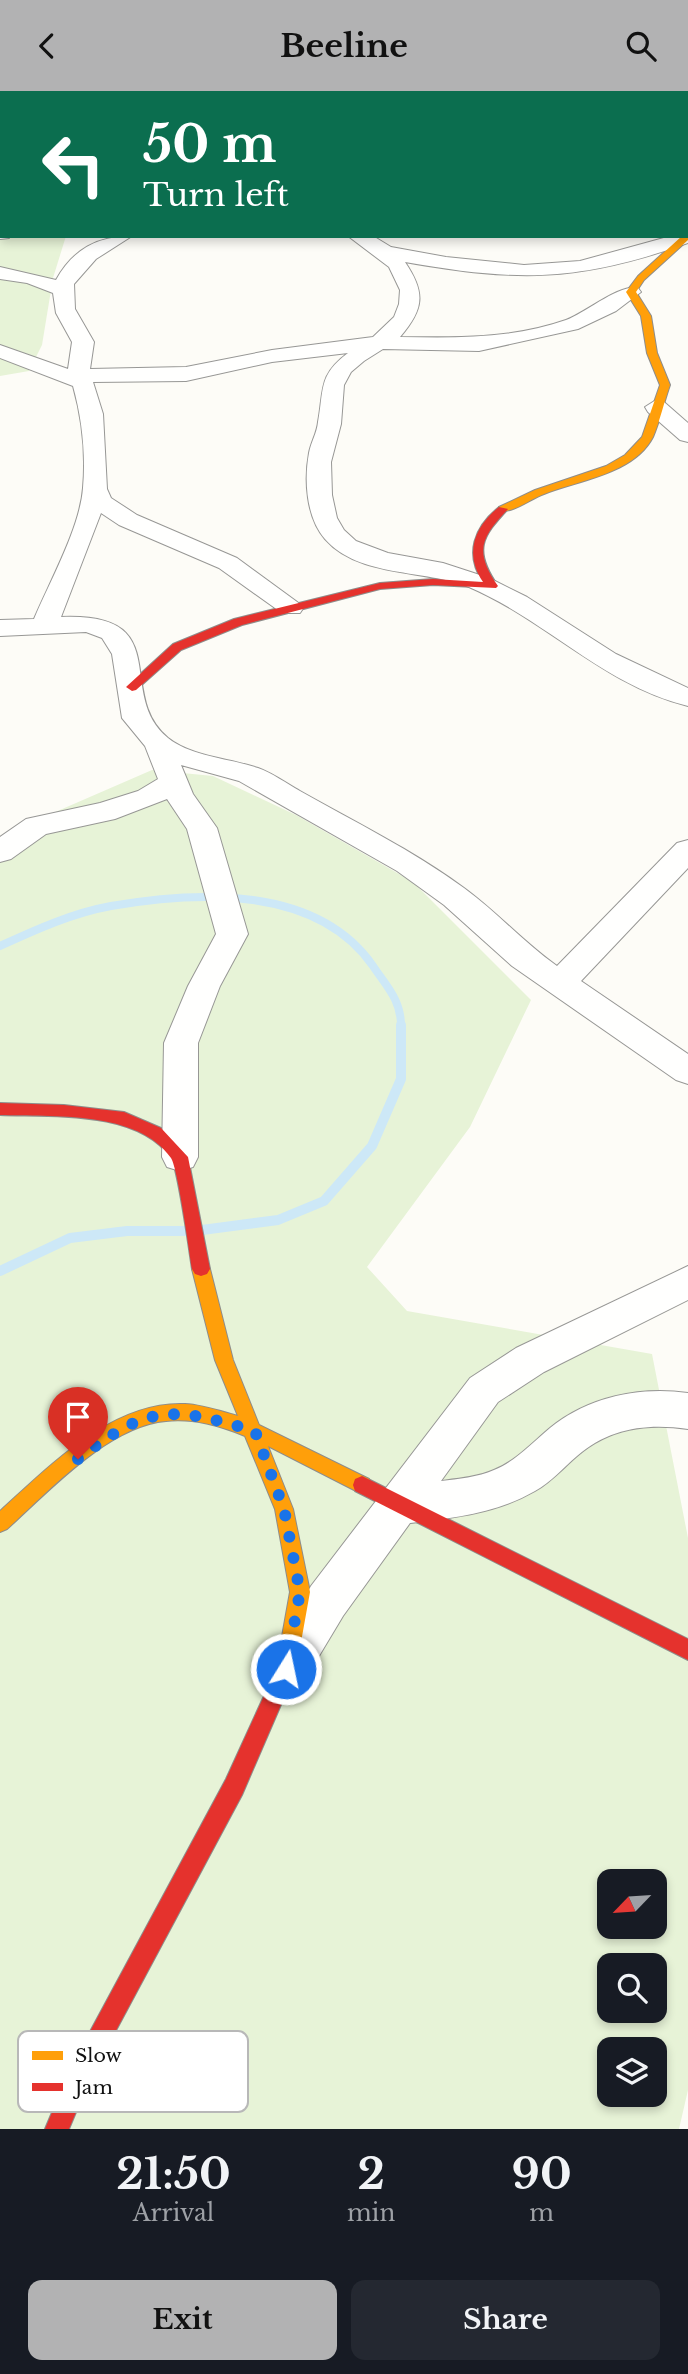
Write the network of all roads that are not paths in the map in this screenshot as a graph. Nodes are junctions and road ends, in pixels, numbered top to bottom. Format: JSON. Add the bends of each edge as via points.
{"nodes":[{"id":1,"x":119,"y":238,"type":"edge"},
{"id":2,"x":361,"y":238,"type":"edge"},
{"id":3,"x":675,"y":238,"type":"edge"},
{"id":4,"x":686,"y":238,"type":"edge"},
{"id":5,"x":646,"y":243,"type":"edge"},
{"id":6,"x":389,"y":253,"type":"junction"},
{"id":7,"x":0,"y":273,"type":"edge"},
{"id":8,"x":62,"y":289,"type":"junction"},
{"id":9,"x":631,"y":292,"type":"junction"},
{"id":10,"x":376,"y":342,"type":"junction"},
{"id":11,"x":0,"y":351,"type":"edge"},
{"id":12,"x":81,"y":379,"type":"junction"},
{"id":13,"x":656,"y":407,"type":"junction"},
{"id":14,"x":688,"y":435,"type":"edge"},
{"id":15,"x":94,"y":489,"type":"junction"},
{"id":16,"x":492,"y":586,"type":"junction"},
{"id":17,"x":291,"y":607,"type":"junction"},
{"id":18,"x":45,"y":624,"type":"junction"},
{"id":19,"x":0,"y":628,"type":"edge"},
{"id":20,"x":132,"y":687,"type":"junction"},
{"id":21,"x":685,"y":699,"type":"edge"},
{"id":22,"x":158,"y":744,"type":"junction"},
{"id":23,"x":173,"y":782,"type":"junction"},
{"id":24,"x":688,"y":850,"type":"edge"},
{"id":25,"x":0,"y":852,"type":"edge"},
{"id":26,"x":560,"y":983,"type":"junction"},
{"id":27,"x":688,"y":1071,"type":"edge"},
{"id":28,"x":0,"y":1109,"type":"edge"},
{"id":29,"x":180,"y":1157,"type":"junction"},
{"id":30,"x":688,"y":1282,"type":"edge"},
{"id":31,"x":688,"y":1411,"type":"edge"},
{"id":32,"x":255,"y":1431,"type":"junction"},
{"id":33,"x":398,"y":1505,"type":"junction"},
{"id":34,"x":0,"y":1523,"type":"edge"},
{"id":35,"x":688,"y":1650,"type":"edge"},
{"id":36,"x":286,"y":1669,"type":"junction"},
{"id":37,"x":103,"y":2031,"type":"edge"},
{"id":38,"x":64,"y":2112,"type":"edge"},
{"id":39,"x":57,"y":2129,"type":"edge"}],
"edges":[{"from":1,"to":8,"type":"street","via":[[90,251]]},
{"from":2,"to":6,"type":"street"},
{"from":3,"to":5,"type":"street"},
{"from":4,"to":9,"type":"street","via":[[635,283]]},
{"from":5,"to":6,"type":"street","via":[[576,268],[542,271],[472,267]]},
{"from":6,"to":10,"type":"street","via":[[411,289],[406,313],[393,332]]},
{"from":7,"to":8,"type":"street"},
{"from":8,"to":12,"type":"street","via":[[64,308],[83,342],[78,367]]},
{"from":9,"to":10,"type":"street","via":[[571,325],[527,337],[479,345]]},
{"from":9,"to":13,"type":"street","via":[[645,307],[652,352],[665,385]]},
{"from":10,"to":12,"type":"street","via":[[186,374]]},
{"from":10,"to":16,"type":"street","via":[[340,372],[331,387],[330,422],[320,454],[325,519],[338,540],[356,552],[441,568]]},
{"from":11,"to":12,"type":"street"},
{"from":12,"to":15,"type":"street","via":[[92,414]]},
{"from":13,"to":14,"type":"street"},
{"from":13,"to":16,"type":"street","via":[[652,432],[641,448],[615,465],[514,503],[487,522],[475,549],[481,573]]},
{"from":15,"to":17,"type":"street","via":[[101,502],[128,520],[228,563]]},
{"from":15,"to":18,"type":"street","via":[[85,525]]},
{"from":16,"to":17,"type":"street","via":[[418,580]]},
{"from":16,"to":21,"type":"street","via":[[605,659]]},
{"from":17,"to":20,"type":"street","via":[[185,642],[153,664]]},
{"from":18,"to":19,"type":"street"},
{"from":18,"to":20,"type":"street","via":[[89,624],[112,633],[125,654]]},
{"from":20,"to":22,"type":"street","via":[[136,718]]},
{"from":22,"to":23,"type":"street"},
{"from":22,"to":26,"type":"street","via":[[249,775],[343,825],[455,897],[523,958]]},
{"from":23,"to":25,"type":"street","via":[[148,798],[106,812],[37,825]]},
{"from":23,"to":29,"type":"street","via":[[202,828],[232,934],[181,1043]]},
{"from":24,"to":26,"type":"street"},
{"from":26,"to":27,"type":"street"},
{"from":28,"to":29,"type":"street","via":[[124,1118],[155,1132]]},
{"from":29,"to":32,"type":"street","via":[[206,1297],[224,1360]]},
{"from":30,"to":33,"type":"street","via":[[530,1360],[484,1390]]},
{"from":31,"to":33,"type":"street","via":[[662,1406],[612,1415],[570,1436],[522,1477],[476,1496]]},
{"from":32,"to":33,"type":"street"},
{"from":32,"to":34,"type":"street","via":[[206,1416],[166,1412],[118,1429]]},
{"from":32,"to":36,"type":"street","via":[[284,1509],[300,1592]]},
{"from":33,"to":35,"type":"street"},
{"from":33,"to":36,"type":"street","via":[[327,1601]]},
{"from":36,"to":37,"type":"street","via":[[234,1787]]},
{"from":38,"to":39,"type":"street"}]}
